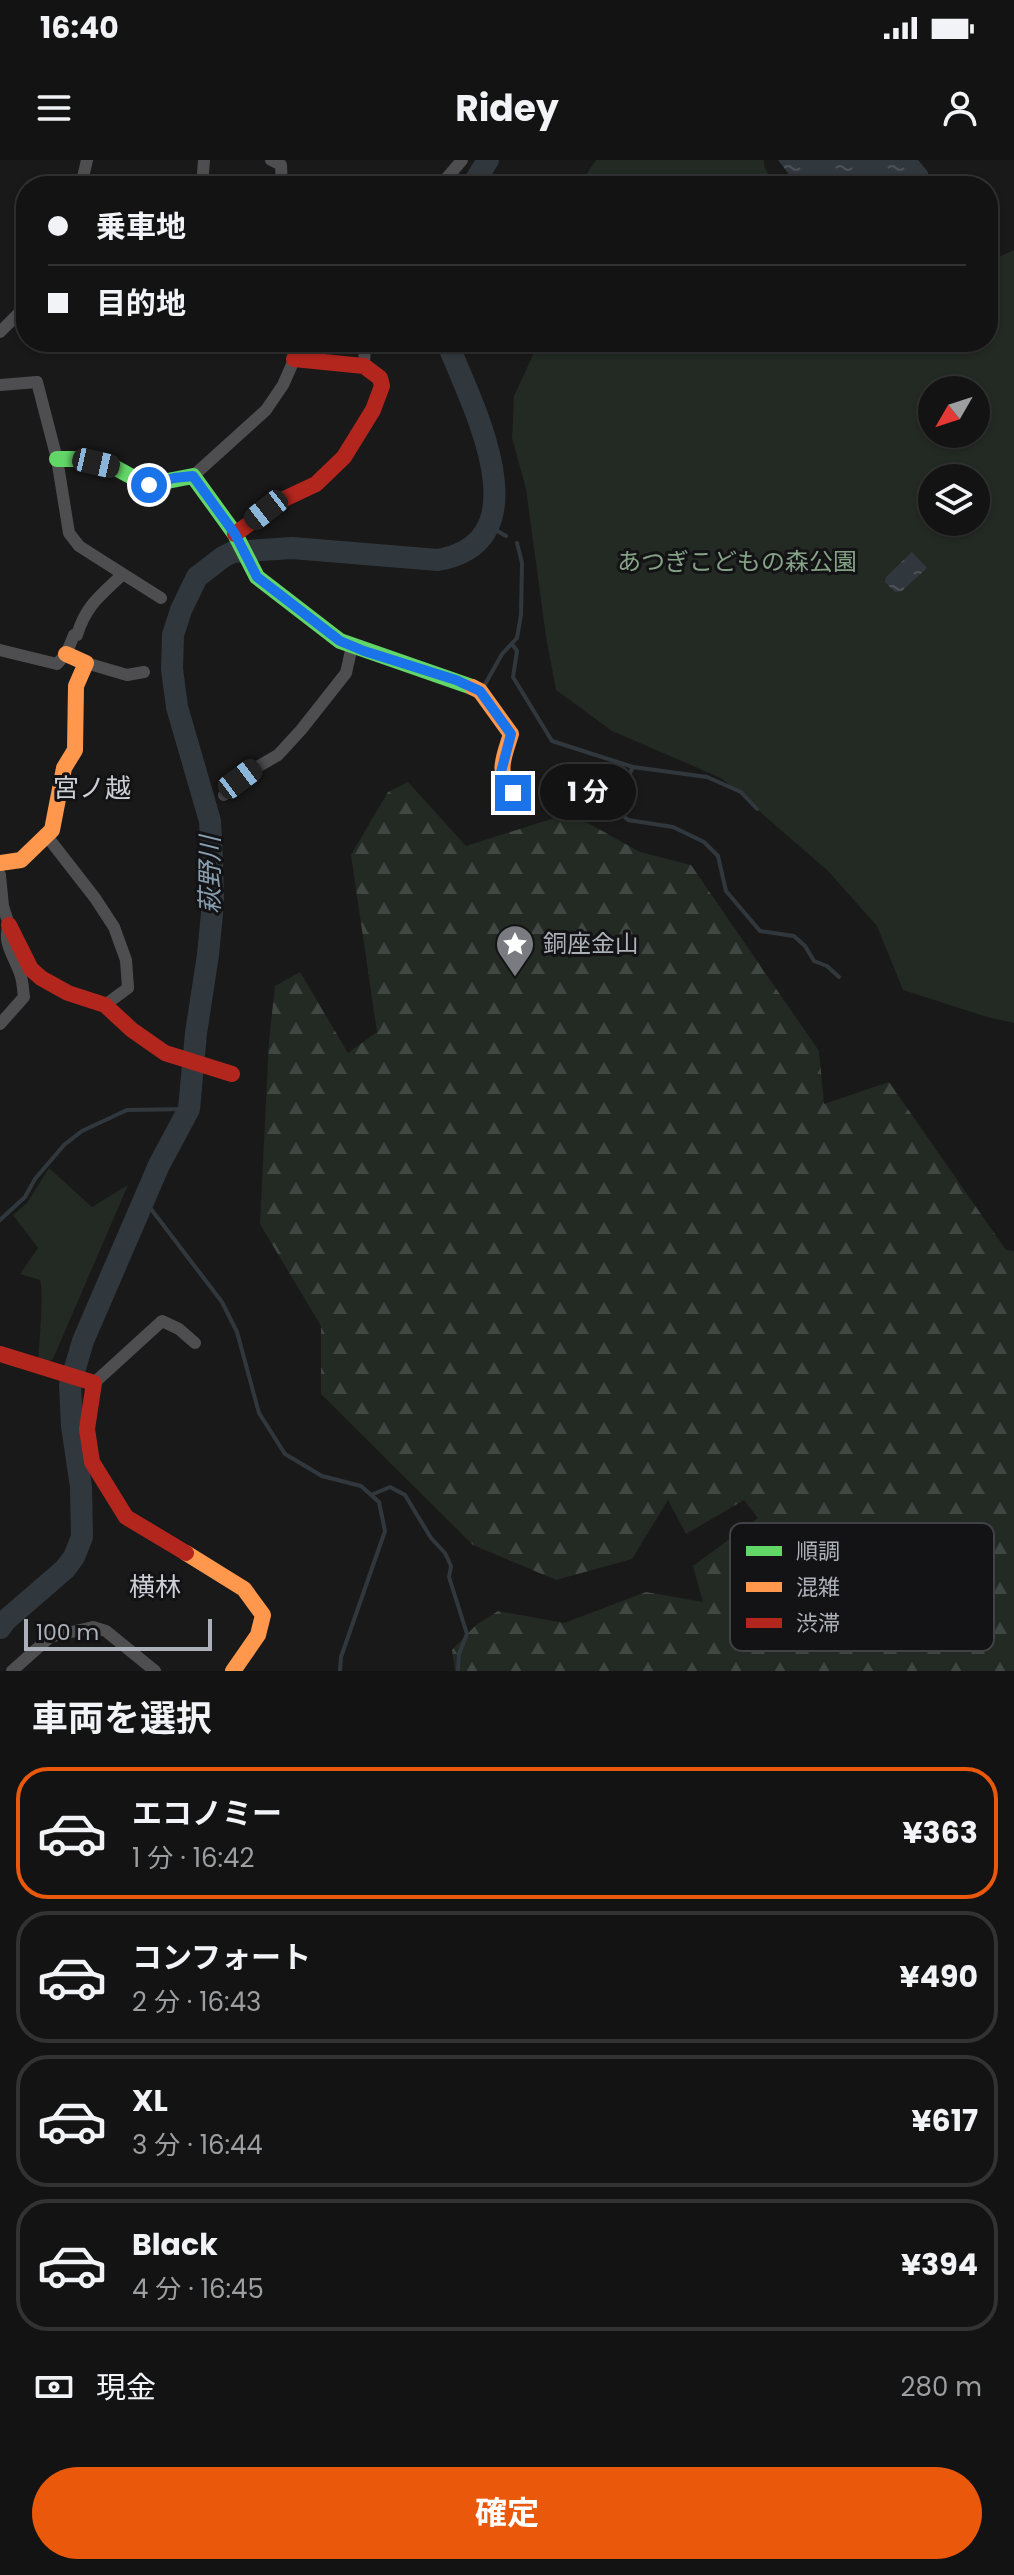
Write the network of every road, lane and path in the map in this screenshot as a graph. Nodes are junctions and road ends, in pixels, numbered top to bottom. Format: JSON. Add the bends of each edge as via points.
{"nodes":[{"id":1,"x":462,"y":160,"type":"edge"},
{"id":2,"x":448,"y":176,"type":"edge"},
{"id":3,"x":16,"y":316,"type":"edge"},
{"id":4,"x":0,"y":332,"type":"edge"},
{"id":5,"x":297,"y":352,"type":"edge"},
{"id":6,"x":365,"y":352,"type":"edge"},
{"id":7,"x":294,"y":359,"type":"junction"},
{"id":8,"x":364,"y":366,"type":"junction"},
{"id":9,"x":0,"y":385,"type":"edge"},
{"id":10,"x":57,"y":459,"type":"junction"},
{"id":11,"x":193,"y":476,"type":"junction"},
{"id":12,"x":235,"y":536,"type":"junction"},
{"id":13,"x":123,"y":574,"type":"junction"},
{"id":14,"x":161,"y":598,"type":"dead end"},
{"id":15,"x":352,"y":646,"type":"junction"},
{"id":16,"x":0,"y":650,"type":"edge"},
{"id":17,"x":66,"y":654,"type":"junction"},
{"id":18,"x":86,"y":663,"type":"junction"},
{"id":19,"x":144,"y":672,"type":"dead end"},
{"id":20,"x":513,"y":793,"type":"dead end"},
{"id":21,"x":224,"y":795,"type":"dead end"},
{"id":22,"x":46,"y":835,"type":"junction"},
{"id":23,"x":0,"y":863,"type":"edge"},
{"id":24,"x":0,"y":875,"type":"edge"},
{"id":25,"x":2,"y":907,"type":"edge"},
{"id":26,"x":9,"y":925,"type":"junction"},
{"id":27,"x":5,"y":950,"type":"edge"},
{"id":28,"x":105,"y":1005,"type":"junction"},
{"id":29,"x":0,"y":1024,"type":"edge"},
{"id":30,"x":232,"y":1074,"type":"dead end"},
{"id":31,"x":195,"y":1343,"type":"dead end"},
{"id":32,"x":1,"y":1354,"type":"edge"},
{"id":33,"x":89,"y":1381,"type":"junction"},
{"id":34,"x":12,"y":1671,"type":"edge"},
{"id":35,"x":155,"y":1671,"type":"edge"},
{"id":36,"x":233,"y":1671,"type":"edge"}],
"edges":[{"from":1,"to":2,"type":"street"},
{"from":3,"to":4,"type":"street"},
{"from":5,"to":7,"type":"street"},
{"from":6,"to":8,"type":"street"},
{"from":7,"to":8,"type":"street"},
{"from":7,"to":11,"type":"street","via":[[266,410]]},
{"from":8,"to":12,"type":"street","via":[[382,386],[352,447],[316,484],[282,500]]},
{"from":9,"to":10,"type":"street","via":[[37,382]]},
{"from":10,"to":11,"type":"street","via":[[112,466],[147,485]]},
{"from":10,"to":13,"type":"street","via":[[72,540]]},
{"from":11,"to":12,"type":"street"},
{"from":12,"to":15,"type":"street","via":[[257,577]]},
{"from":13,"to":14,"type":"street"},
{"from":13,"to":17,"type":"street","via":[[83,615]]},
{"from":15,"to":20,"type":"street","via":[[480,691],[511,734],[500,776]]},
{"from":15,"to":21,"type":"street","via":[[346,673],[301,730],[278,755]]},
{"from":16,"to":17,"type":"street","via":[[57,664]]},
{"from":17,"to":18,"type":"street"},
{"from":18,"to":19,"type":"street","via":[[127,675]]},
{"from":18,"to":22,"type":"street","via":[[76,686],[75,750],[64,768],[52,830]]},
{"from":22,"to":23,"type":"street","via":[[21,860]]},
{"from":22,"to":28,"type":"street","via":[[122,942],[128,988]]},
{"from":24,"to":25,"type":"street"},
{"from":25,"to":26,"type":"street"},
{"from":26,"to":27,"type":"street"},
{"from":26,"to":28,"type":"street","via":[[41,978]]},
{"from":27,"to":29,"type":"street","via":[[21,977],[24,997]]},
{"from":28,"to":30,"type":"street","via":[[165,1053]]},
{"from":31,"to":33,"type":"street","via":[[162,1321]]},
{"from":32,"to":33,"type":"street"},
{"from":33,"to":36,"type":"street","via":[[92,1462],[126,1517],[244,1589],[263,1615],[258,1635]]},
{"from":34,"to":35,"type":"street","via":[[50,1637],[93,1627],[106,1631]]}]}
